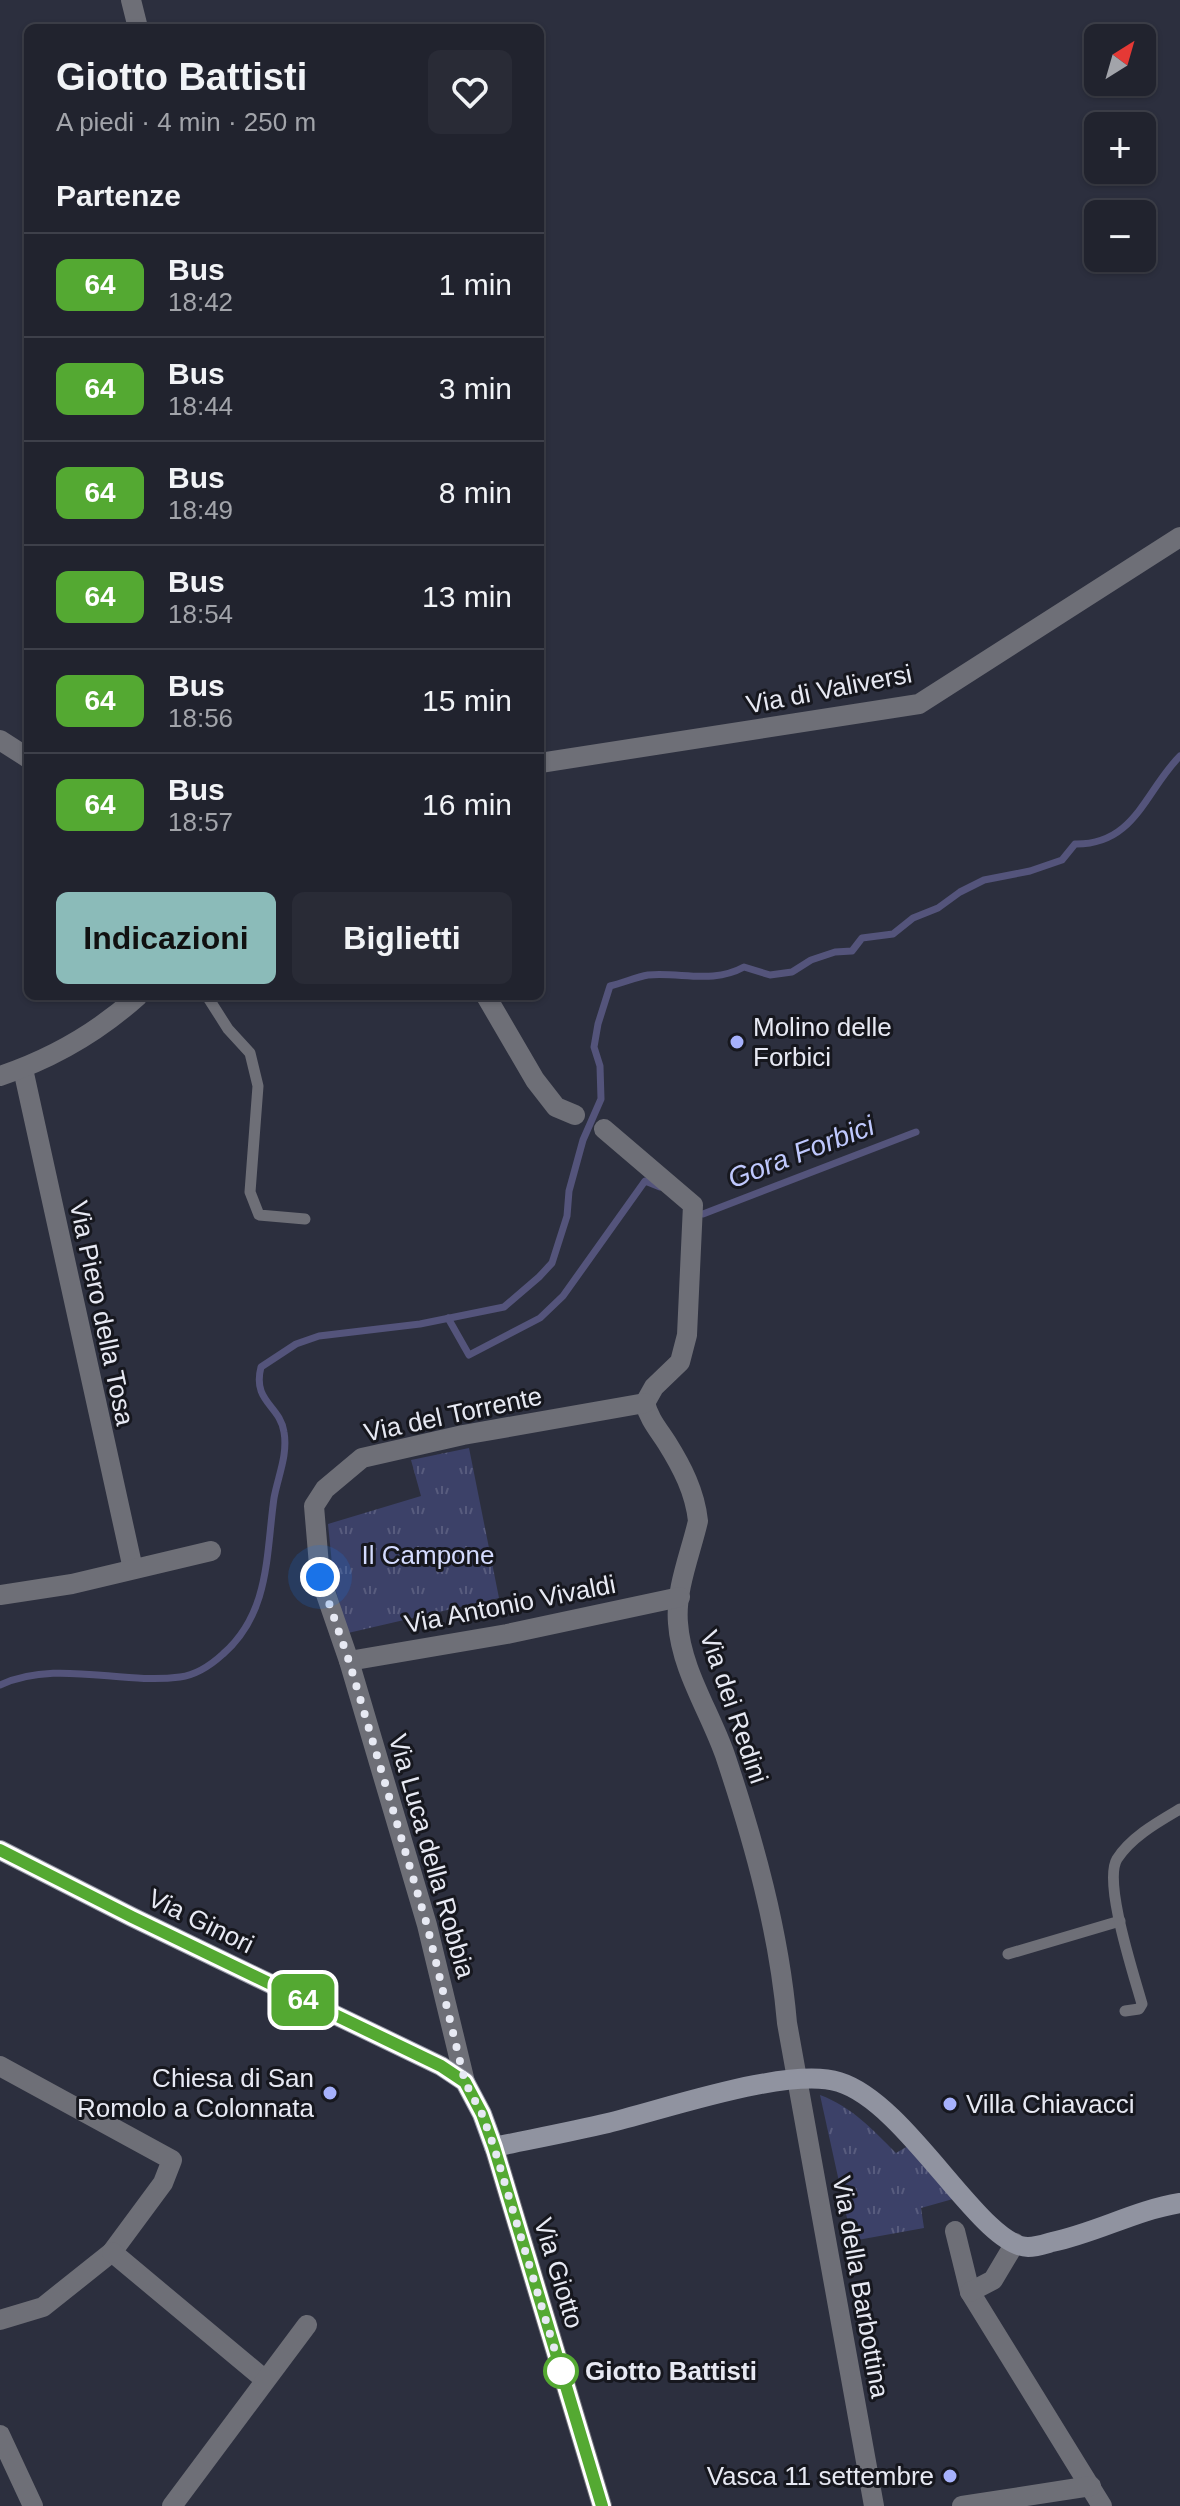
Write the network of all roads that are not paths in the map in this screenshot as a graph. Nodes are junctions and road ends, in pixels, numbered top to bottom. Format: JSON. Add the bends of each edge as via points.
{"nodes":[{"id":1,"x":131,"y":0,"type":"edge"},
{"id":2,"x":137,"y":24,"type":"edge"},
{"id":3,"x":1180,"y":537,"type":"edge"},
{"id":4,"x":0,"y":740,"type":"edge"},
{"id":5,"x":24,"y":755,"type":"edge"},
{"id":6,"x":544,"y":762,"type":"edge"},
{"id":7,"x":133,"y":1000,"type":"edge"},
{"id":8,"x":210,"y":1000,"type":"edge"},
{"id":9,"x":488,"y":1000,"type":"edge"},
{"id":10,"x":23,"y":1069,"type":"junction"},
{"id":11,"x":0,"y":1076,"type":"edge"},
{"id":12,"x":575,"y":1115,"type":"dead end"},
{"id":13,"x":604,"y":1129,"type":"dead end"},
{"id":14,"x":305,"y":1219,"type":"dead end"},
{"id":15,"x":645,"y":1403,"type":"junction"},
{"id":16,"x":211,"y":1551,"type":"dead end"},
{"id":17,"x":133,"y":1569,"type":"junction"},
{"id":18,"x":320,"y":1577,"type":"joint"},
{"id":19,"x":0,"y":1595,"type":"edge"},
{"id":20,"x":680,"y":1597,"type":"junction"},
{"id":21,"x":349,"y":1661,"type":"junction"},
{"id":22,"x":1180,"y":1809,"type":"edge"},
{"id":23,"x":0,"y":1850,"type":"edge"},
{"id":24,"x":1120,"y":1921,"type":"junction"},
{"id":25,"x":1008,"y":1954,"type":"dead end"},
{"id":26,"x":1125,"y":2011,"type":"dead end"},
{"id":27,"x":0,"y":2066,"type":"edge"},
{"id":28,"x":797,"y":2078,"type":"junction"},
{"id":29,"x":465,"y":2082,"type":"junction"},
{"id":30,"x":494,"y":2147,"type":"junction"},
{"id":31,"x":1180,"y":2203,"type":"edge"},
{"id":32,"x":955,"y":2231,"type":"dead end"},
{"id":33,"x":1015,"y":2243,"type":"junction"},
{"id":34,"x":112,"y":2252,"type":"junction"},
{"id":35,"x":970,"y":2292,"type":"junction"},
{"id":36,"x":0,"y":2320,"type":"edge"},
{"id":37,"x":307,"y":2325,"type":"dead end"},
{"id":38,"x":264,"y":2379,"type":"junction"},
{"id":39,"x":0,"y":2435,"type":"edge"},
{"id":40,"x":1091,"y":2486,"type":"junction"},
{"id":41,"x":33,"y":2506,"type":"edge"},
{"id":42,"x":172,"y":2506,"type":"edge"},
{"id":43,"x":602,"y":2506,"type":"edge"},
{"id":44,"x":874,"y":2506,"type":"edge"},
{"id":45,"x":962,"y":2506,"type":"edge"},
{"id":46,"x":1102,"y":2506,"type":"edge"}],
"edges":[{"from":1,"to":2,"type":"street"},
{"from":3,"to":6,"type":"street","name":"Via di Valiversi","via":[[919,704]]},
{"from":4,"to":5,"type":"street"},
{"from":7,"to":10,"type":"street","via":[[84,1037]]},
{"from":8,"to":14,"type":"lane","via":[[250,1053],[258,1086],[250,1192],[259,1215]]},
{"from":9,"to":12,"type":"street","via":[[535,1080],[556,1107]]},
{"from":10,"to":11,"type":"street"},
{"from":10,"to":17,"type":"street","name":"Via Piero della Tosa"},
{"from":13,"to":15,"type":"street","via":[[693,1205],[687,1335],[680,1362]]},
{"from":15,"to":18,"type":"street","name":"Via del Torrente","via":[[362,1458],[325,1489],[314,1506]]},
{"from":15,"to":20,"type":"street","name":"Via dei Redini","via":[[697,1508]]},
{"from":16,"to":17,"type":"street"},
{"from":17,"to":19,"type":"street"},
{"from":18,"to":21,"type":"street","name":"Via Luca della Robbia"},
{"from":20,"to":21,"type":"street","name":"Via Antonio Vivaldi"},
{"from":20,"to":28,"type":"street","name":"Via dei Redini","via":[[681,1640],[765,1889]]},
{"from":21,"to":29,"type":"street","name":"Via Luca della Robbia","via":[[427,1925]]},
{"from":22,"to":24,"type":"lane","via":[[1126,1846],[1114,1862],[1112,1884]]},
{"from":23,"to":29,"type":"street","name":"Via Ginori"},
{"from":24,"to":25,"type":"lane"},
{"from":24,"to":26,"type":"lane","via":[[1142,2004]]},
{"from":27,"to":34,"type":"street","via":[[172,2160],[163,2183]]},
{"from":28,"to":30,"type":"street"},
{"from":28,"to":33,"type":"street","via":[[838,2081],[871,2098],[924,2149],[985,2223]]},
{"from":28,"to":44,"type":"street","name":"Via della Barbottina"},
{"from":29,"to":30,"type":"street","name":"Via Luca della Robbia"},
{"from":30,"to":43,"type":"street","name":"Via Giotto"},
{"from":31,"to":33,"type":"street","via":[[1064,2240],[1027,2247]]},
{"from":32,"to":35,"type":"street"},
{"from":33,"to":35,"type":"street","via":[[993,2280]]},
{"from":34,"to":36,"type":"street","via":[[43,2307]]},
{"from":34,"to":38,"type":"street"},
{"from":35,"to":40,"type":"street"},
{"from":37,"to":38,"type":"street"},
{"from":38,"to":42,"type":"street"},
{"from":39,"to":41,"type":"street"},
{"from":40,"to":45,"type":"street"},
{"from":40,"to":46,"type":"street"}]}
